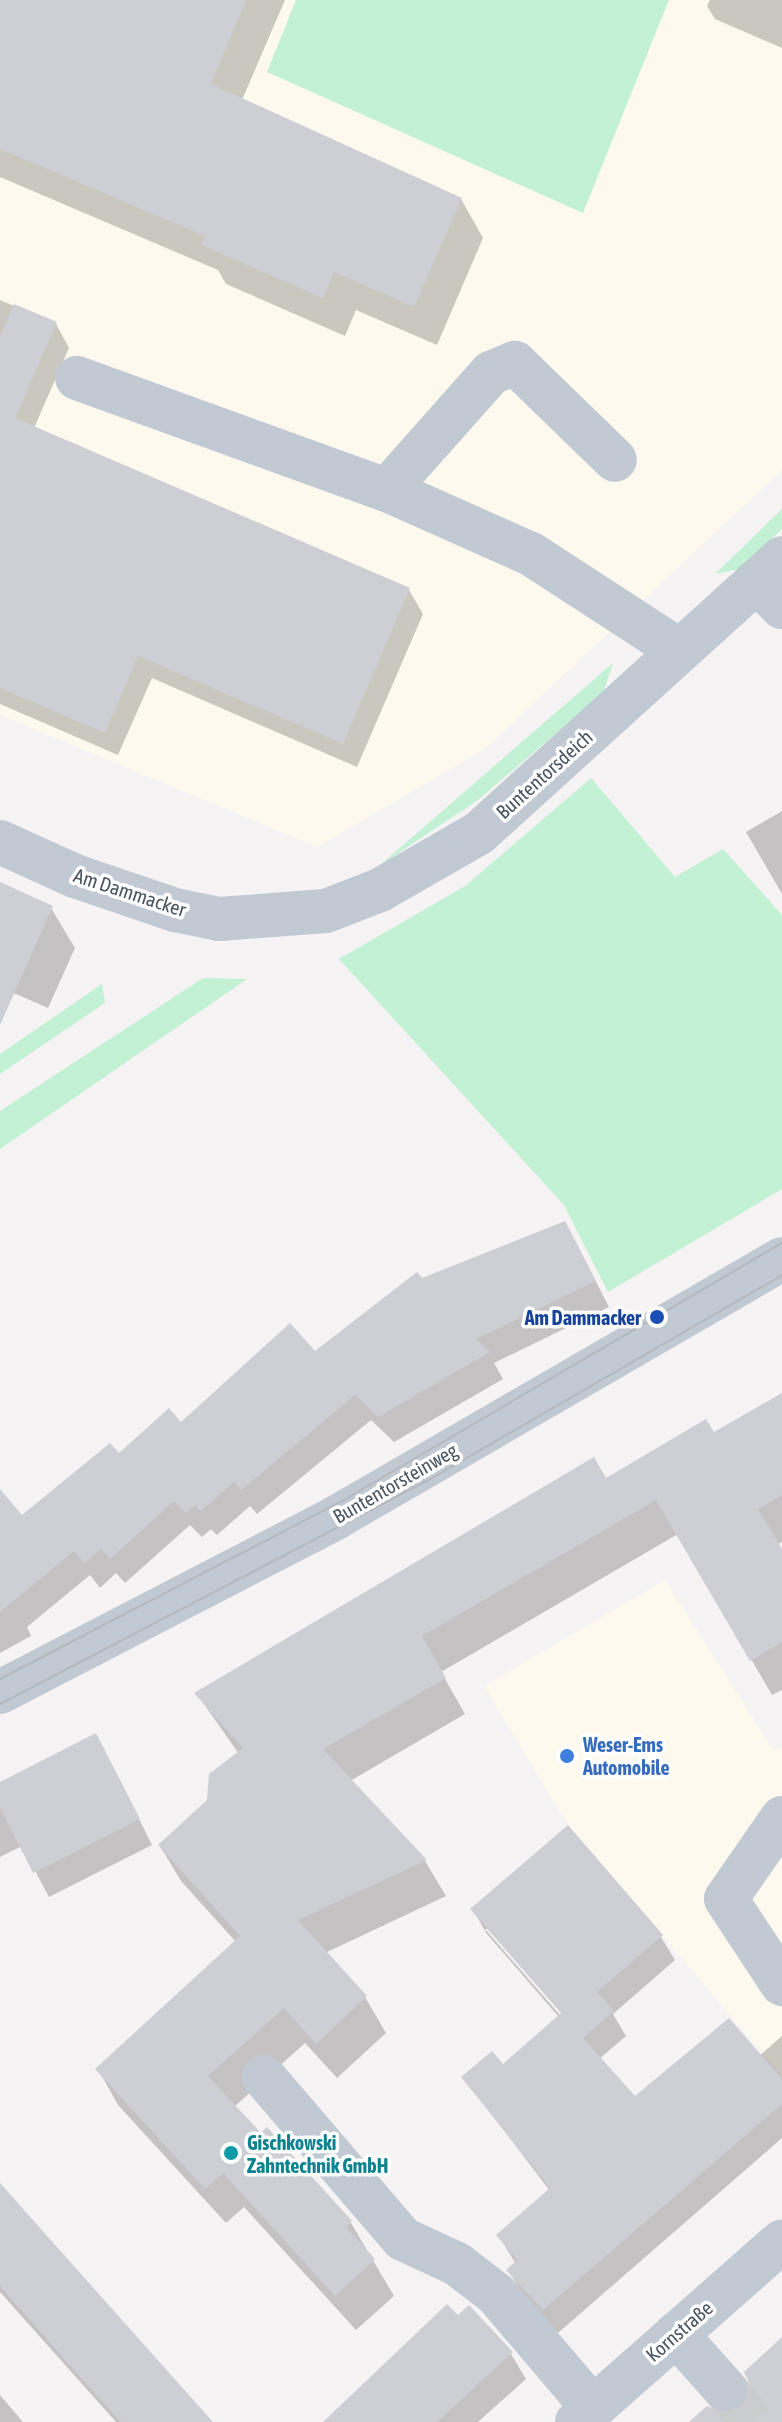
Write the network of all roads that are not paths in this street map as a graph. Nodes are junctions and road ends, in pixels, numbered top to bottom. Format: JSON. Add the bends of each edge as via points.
{"nodes":[{"id":1,"x":77,"y":378,"type":"dead end"},
{"id":2,"x":615,"y":460,"type":"dead end"},
{"id":3,"x":387,"y":490,"type":"junction"},
{"id":4,"x":773,"y":582,"type":"edge"},
{"id":5,"x":679,"y":650,"type":"junction"},
{"id":6,"x":0,"y":842,"type":"edge"},
{"id":7,"x":265,"y":919,"type":"joint"},
{"id":8,"x":782,"y":1259,"type":"edge"},
{"id":9,"x":0,"y":1692,"type":"edge"},
{"id":10,"x":782,"y":1818,"type":"edge"},
{"id":11,"x":782,"y":1865,"type":"edge"},
{"id":12,"x":740,"y":1921,"type":"junction"},
{"id":13,"x":782,"y":1984,"type":"edge"},
{"id":14,"x":264,"y":2077,"type":"dead end"},
{"id":15,"x":782,"y":2241,"type":"edge"},
{"id":16,"x":676,"y":2334,"type":"junction"},
{"id":17,"x":725,"y":2389,"type":"tunnel mouth"},
{"id":18,"x":585,"y":2415,"type":"edge"}],
"edges":[{"from":1,"to":3,"type":"street"},
{"from":2,"to":3,"type":"street","via":[[515,363],[491,373]]},
{"from":3,"to":5,"type":"street","via":[[531,554]]},
{"from":4,"to":5,"type":"street","name":"Buntentorsdeich"},
{"from":5,"to":7,"type":"street","name":"Buntentorsdeich","via":[[479,833],[380,890],[326,911]]},
{"from":6,"to":7,"type":"street","name":"Am Dammacker","via":[[75,876],[175,910],[219,919]]},
{"from":8,"to":9,"type":"street","name":"Buntentorsteinweg","via":[[337,1517]]},
{"from":10,"to":12,"type":"street","via":[[726,1899]]},
{"from":11,"to":12,"type":"street"},
{"from":12,"to":13,"type":"street"},
{"from":14,"to":18,"type":"street","via":[[403,2239],[457,2264],[496,2294]]},
{"from":15,"to":16,"type":"street","name":"Kornstraße"},
{"from":16,"to":17,"type":"street"},
{"from":16,"to":18,"type":"street","name":"Kornstraße"}]}
